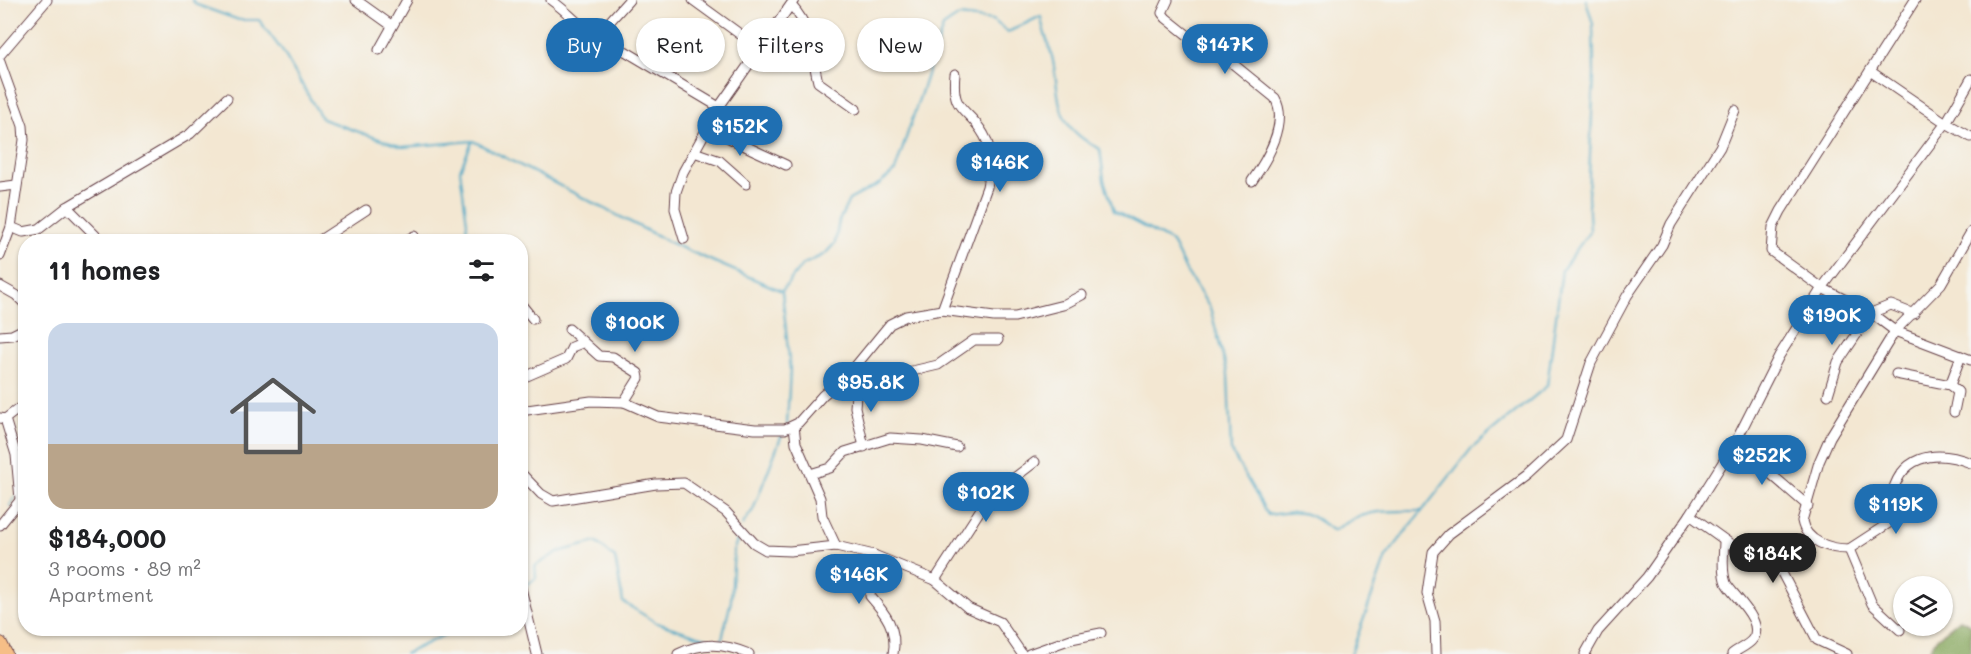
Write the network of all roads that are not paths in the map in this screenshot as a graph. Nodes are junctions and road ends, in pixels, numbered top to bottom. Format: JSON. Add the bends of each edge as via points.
{"nodes":[{"id":1,"x":47,"y":0,"type":"edge"},
{"id":2,"x":356,"y":0,"type":"edge"},
{"id":3,"x":407,"y":0,"type":"edge"},
{"id":4,"x":550,"y":0,"type":"edge"},
{"id":5,"x":629,"y":0,"type":"edge"},
{"id":6,"x":693,"y":0,"type":"edge"},
{"id":7,"x":1168,"y":0,"type":"edge"},
{"id":8,"x":793,"y":2,"type":"edge"},
{"id":9,"x":1910,"y":2,"type":"edge"},
{"id":10,"x":574,"y":18,"type":"edge"},
{"id":11,"x":613,"y":18,"type":"edge"},
{"id":12,"x":781,"y":18,"type":"edge"},
{"id":13,"x":391,"y":25,"type":"junction"},
{"id":14,"x":737,"y":32,"type":"edge"},
{"id":15,"x":379,"y":50,"type":"dead end"},
{"id":16,"x":624,"y":51,"type":"edge"},
{"id":17,"x":0,"y":55,"type":"edge"},
{"id":18,"x":0,"y":62,"type":"edge"},
{"id":19,"x":1870,"y":71,"type":"junction"},
{"id":20,"x":743,"y":72,"type":"edge"},
{"id":21,"x":956,"y":74,"type":"dead end"},
{"id":22,"x":1971,"y":79,"type":"edge"},
{"id":23,"x":227,"y":98,"type":"dead end"},
{"id":24,"x":719,"y":107,"type":"junction"},
{"id":25,"x":856,"y":109,"type":"dead end"},
{"id":26,"x":1736,"y":110,"type":"dead end"},
{"id":27,"x":1946,"y":123,"type":"junction"},
{"id":28,"x":708,"y":126,"type":"junction"},
{"id":29,"x":1971,"y":137,"type":"edge"},
{"id":30,"x":694,"y":152,"type":"junction"},
{"id":31,"x":786,"y":165,"type":"dead end"},
{"id":32,"x":1251,"y":181,"type":"dead end"},
{"id":33,"x":746,"y":184,"type":"dead end"},
{"id":34,"x":16,"y":185,"type":"junction"},
{"id":35,"x":0,"y":187,"type":"edge"},
{"id":36,"x":67,"y":207,"type":"junction"},
{"id":37,"x":366,"y":210,"type":"dead end"},
{"id":38,"x":11,"y":227,"type":"junction"},
{"id":39,"x":1971,"y":232,"type":"edge"},
{"id":40,"x":93,"y":234,"type":"edge"},
{"id":41,"x":329,"y":234,"type":"edge"},
{"id":42,"x":684,"y":239,"type":"dead end"},
{"id":43,"x":1971,"y":248,"type":"edge"},
{"id":44,"x":1,"y":252,"type":"edge"},
{"id":45,"x":1958,"y":254,"type":"junction"},
{"id":46,"x":0,"y":286,"type":"edge"},
{"id":47,"x":1822,"y":288,"type":"junction"},
{"id":48,"x":1082,"y":295,"type":"dead end"},
{"id":49,"x":18,"y":297,"type":"edge"},
{"id":50,"x":942,"y":310,"type":"junction"},
{"id":51,"x":1871,"y":313,"type":"junction"},
{"id":52,"x":528,"y":314,"type":"edge"},
{"id":53,"x":1914,"y":314,"type":"junction"},
{"id":54,"x":532,"y":319,"type":"dead end"},
{"id":55,"x":569,"y":329,"type":"dead end"},
{"id":56,"x":1895,"y":331,"type":"junction"},
{"id":57,"x":18,"y":332,"type":"edge"},
{"id":58,"x":0,"y":336,"type":"edge"},
{"id":59,"x":998,"y":340,"type":"dead end"},
{"id":60,"x":582,"y":343,"type":"junction"},
{"id":61,"x":1961,"y":356,"type":"junction"},
{"id":62,"x":1971,"y":360,"type":"edge"},
{"id":63,"x":849,"y":374,"type":"junction"},
{"id":64,"x":1896,"y":374,"type":"dead end"},
{"id":65,"x":528,"y":376,"type":"edge"},
{"id":66,"x":857,"y":384,"type":"junction"},
{"id":67,"x":1950,"y":384,"type":"junction"},
{"id":68,"x":1828,"y":396,"type":"dead end"},
{"id":69,"x":624,"y":402,"type":"junction"},
{"id":70,"x":18,"y":408,"type":"edge"},
{"id":71,"x":528,"y":410,"type":"edge"},
{"id":72,"x":1954,"y":412,"type":"dead end"},
{"id":73,"x":2,"y":418,"type":"edge"},
{"id":74,"x":794,"y":426,"type":"junction"},
{"id":75,"x":1736,"y":443,"type":"junction"},
{"id":76,"x":864,"y":447,"type":"junction"},
{"id":77,"x":957,"y":447,"type":"dead end"},
{"id":78,"x":1035,"y":462,"type":"dead end"},
{"id":79,"x":1971,"y":463,"type":"edge"},
{"id":80,"x":18,"y":469,"type":"edge"},
{"id":81,"x":810,"y":474,"type":"junction"},
{"id":82,"x":528,"y":480,"type":"edge"},
{"id":83,"x":18,"y":501,"type":"edge"},
{"id":84,"x":1808,"y":506,"type":"junction"},
{"id":85,"x":1690,"y":515,"type":"junction"},
{"id":86,"x":0,"y":525,"type":"edge"},
{"id":87,"x":1724,"y":540,"type":"junction"},
{"id":88,"x":836,"y":546,"type":"junction"},
{"id":89,"x":1850,"y":549,"type":"junction"},
{"id":90,"x":874,"y":555,"type":"junction"},
{"id":91,"x":935,"y":580,"type":"junction"},
{"id":92,"x":528,"y":617,"type":"edge"},
{"id":93,"x":1893,"y":624,"type":"edge"},
{"id":94,"x":1101,"y":633,"type":"dead end"},
{"id":95,"x":0,"y":644,"type":"edge"},
{"id":96,"x":5,"y":654,"type":"edge"},
{"id":97,"x":537,"y":654,"type":"edge"},
{"id":98,"x":678,"y":654,"type":"edge"},
{"id":99,"x":748,"y":654,"type":"edge"},
{"id":100,"x":893,"y":654,"type":"edge"},
{"id":101,"x":1022,"y":654,"type":"edge"},
{"id":102,"x":1029,"y":654,"type":"edge"},
{"id":103,"x":1436,"y":654,"type":"edge"},
{"id":104,"x":1585,"y":654,"type":"edge"},
{"id":105,"x":1732,"y":654,"type":"edge"},
{"id":106,"x":1847,"y":654,"type":"edge"}],
"edges":[{"from":1,"to":17,"type":"street"},
{"from":2,"to":13,"type":"street"},
{"from":3,"to":13,"type":"street"},
{"from":4,"to":10,"type":"street"},
{"from":5,"to":11,"type":"street"},
{"from":6,"to":14,"type":"street"},
{"from":7,"to":32,"type":"street","via":[[1162,14],[1166,18],[1196,42],[1227,59],[1279,105],[1276,135]]},
{"from":8,"to":12,"type":"street"},
{"from":8,"to":25,"type":"street","via":[[809,31],[818,82]]},
{"from":9,"to":19,"type":"street"},
{"from":13,"to":15,"type":"street"},
{"from":16,"to":24,"type":"street"},
{"from":18,"to":34,"type":"street","via":[[23,126]]},
{"from":19,"to":27,"type":"street"},
{"from":19,"to":47,"type":"street","via":[[1781,211],[1770,241],[1771,250]]},
{"from":20,"to":24,"type":"street"},
{"from":21,"to":50,"type":"street","via":[[953,94],[984,134],[990,170]]},
{"from":22,"to":27,"type":"street"},
{"from":23,"to":36,"type":"street","via":[[190,134]]},
{"from":24,"to":28,"type":"street"},
{"from":26,"to":103,"type":"street","via":[[1720,147],[1627,296],[1591,363],[1568,436],[1526,477],[1449,534],[1433,552],[1427,593],[1435,621]]},
{"from":27,"to":29,"type":"street"},
{"from":27,"to":47,"type":"street"},
{"from":28,"to":30,"type":"street"},
{"from":28,"to":31,"type":"street","via":[[734,143]]},
{"from":30,"to":33,"type":"street","via":[[720,161]]},
{"from":30,"to":42,"type":"street","via":[[676,192],[675,209]]},
{"from":34,"to":35,"type":"street"},
{"from":34,"to":38,"type":"street"},
{"from":36,"to":38,"type":"street","via":[[39,229],[23,232]]},
{"from":36,"to":40,"type":"street"},
{"from":37,"to":41,"type":"street"},
{"from":38,"to":44,"type":"street"},
{"from":39,"to":45,"type":"street"},
{"from":43,"to":45,"type":"street"},
{"from":45,"to":53,"type":"street","via":[[1941,284]]},
{"from":46,"to":49,"type":"street"},
{"from":47,"to":51,"type":"street"},
{"from":47,"to":75,"type":"street","via":[[1779,356]]},
{"from":48,"to":50,"type":"street","via":[[1064,305],[1015,317]]},
{"from":50,"to":63,"type":"street","via":[[919,312],[890,324]]},
{"from":51,"to":53,"type":"street","via":[[1891,305]]},
{"from":51,"to":56,"type":"street"},
{"from":51,"to":68,"type":"street","via":[[1838,362]]},
{"from":52,"to":54,"type":"street"},
{"from":53,"to":56,"type":"street"},
{"from":55,"to":60,"type":"street"},
{"from":56,"to":61,"type":"street"},
{"from":56,"to":84,"type":"street","via":[[1827,443]]},
{"from":57,"to":58,"type":"street"},
{"from":59,"to":66,"type":"street","via":[[974,340],[938,365]]},
{"from":60,"to":65,"type":"street","via":[[572,347],[566,359]]},
{"from":60,"to":69,"type":"street","via":[[599,356],[613,357],[638,373],[639,378]]},
{"from":61,"to":62,"type":"street"},
{"from":61,"to":67,"type":"street"},
{"from":63,"to":66,"type":"street"},
{"from":63,"to":74,"type":"street"},
{"from":64,"to":67,"type":"street"},
{"from":66,"to":76,"type":"street","via":[[855,406]]},
{"from":67,"to":72,"type":"street","via":[[1958,392]]},
{"from":69,"to":71,"type":"street","via":[[591,401]]},
{"from":69,"to":74,"type":"street","via":[[658,417],[755,429]]},
{"from":70,"to":73,"type":"street"},
{"from":73,"to":80,"type":"street"},
{"from":74,"to":81,"type":"street","via":[[796,443]]},
{"from":75,"to":84,"type":"street"},
{"from":75,"to":85,"type":"street"},
{"from":76,"to":77,"type":"street","via":[[898,437]]},
{"from":76,"to":81,"type":"street","via":[[845,452],[830,468]]},
{"from":78,"to":91,"type":"street","via":[[988,498]]},
{"from":79,"to":89,"type":"street","via":[[1954,456],[1922,456],[1909,464],[1891,499],[1892,519]]},
{"from":81,"to":88,"type":"street"},
{"from":82,"to":88,"type":"street","via":[[553,501],[684,483],[726,512],[754,543],[766,550]]},
{"from":83,"to":86,"type":"street"},
{"from":84,"to":89,"type":"street","via":[[1802,521],[1809,536],[1838,549]]},
{"from":85,"to":87,"type":"street"},
{"from":85,"to":104,"type":"street","via":[[1647,577],[1598,631]]},
{"from":87,"to":105,"type":"street","via":[[1725,580],[1743,603],[1754,633],[1750,642]]},
{"from":87,"to":106,"type":"street","via":[[1753,555],[1769,558],[1782,573],[1818,640]]},
{"from":88,"to":90,"type":"street"},
{"from":89,"to":93,"type":"street","via":[[1872,604]]},
{"from":90,"to":91,"type":"street"},
{"from":90,"to":100,"type":"street","via":[[870,596],[888,616]]},
{"from":91,"to":101,"type":"street","via":[[968,608],[1000,622]]},
{"from":92,"to":97,"type":"street"},
{"from":94,"to":102,"type":"street"},
{"from":95,"to":96,"type":"highway"},
{"from":98,"to":99,"type":"street","via":[[712,643]]}]}
